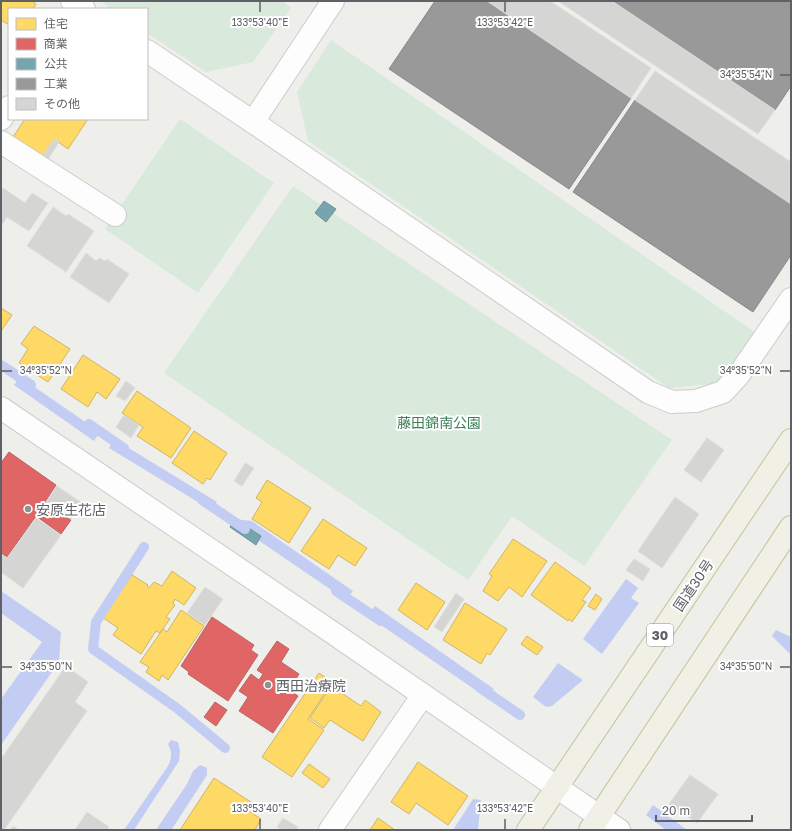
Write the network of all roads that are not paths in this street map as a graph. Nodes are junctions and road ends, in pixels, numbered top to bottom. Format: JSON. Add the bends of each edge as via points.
{"nodes":[{"id":1,"x":333,"y":1,"type":"edge"},
{"id":2,"x":148,"y":52,"type":"edge"},
{"id":3,"x":8,"y":108,"type":"edge"},
{"id":4,"x":1,"y":119,"type":"edge"},
{"id":5,"x":253,"y":122,"type":"junction"},
{"id":6,"x":1,"y":142,"type":"edge"},
{"id":7,"x":115,"y":215,"type":"dead end"},
{"id":8,"x":791,"y":299,"type":"edge"},
{"id":9,"x":1,"y":408,"type":"edge"},
{"id":10,"x":791,"y":440,"type":"edge"},
{"id":11,"x":791,"y":527,"type":"edge"},
{"id":12,"x":423,"y":695,"type":"junction"},
{"id":13,"x":557,"y":787,"type":"junction"},
{"id":14,"x":594,"y":823,"type":"edge"},
{"id":15,"x":330,"y":830,"type":"edge"},
{"id":16,"x":528,"y":830,"type":"edge"},
{"id":17,"x":619,"y":830,"type":"edge"}],
"edges":[{"from":1,"to":5,"type":"street"},
{"from":2,"to":5,"type":"street"},
{"from":3,"to":4,"type":"street"},
{"from":5,"to":8,"type":"street","via":[[648,392],[672,402],[696,402],[723,392],[738,376]]},
{"from":6,"to":7,"type":"street"},
{"from":9,"to":12,"type":"street"},
{"from":10,"to":13,"type":"highway","name":"国道30号","number":"30"},
{"from":11,"to":14,"type":"highway"},
{"from":12,"to":13,"type":"street"},
{"from":12,"to":15,"type":"street"},
{"from":13,"to":14,"type":"street"},
{"from":13,"to":16,"type":"highway","name":"国道30号","number":"30"},
{"from":14,"to":17,"type":"street"}]}
